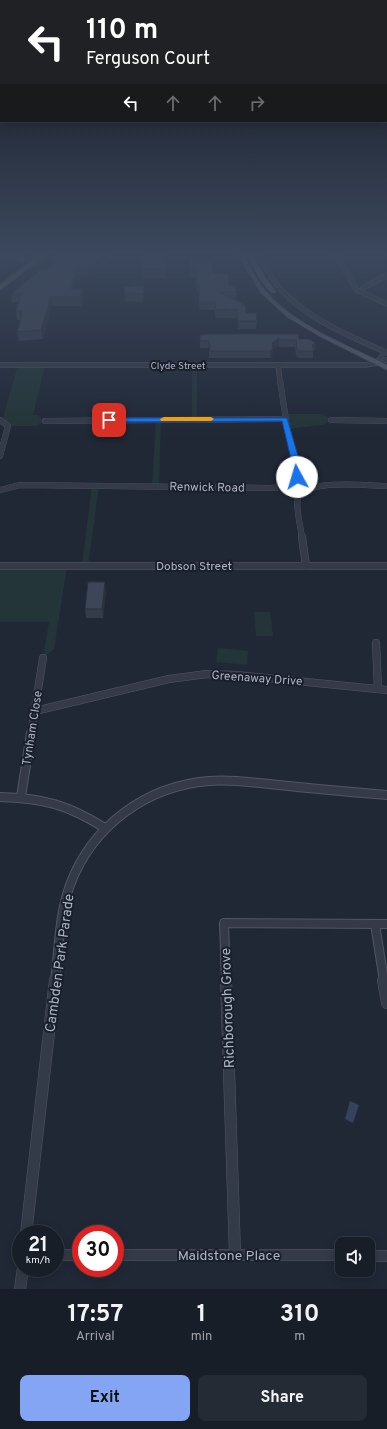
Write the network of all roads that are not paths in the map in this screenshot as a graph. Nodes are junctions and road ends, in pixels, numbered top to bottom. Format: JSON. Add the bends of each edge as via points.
{"nodes":[{"id":1,"x":290,"y":315,"type":"edge"},
{"id":2,"x":301,"y":315,"type":"edge"},
{"id":3,"x":315,"y":315,"type":"edge"},
{"id":4,"x":361,"y":340,"type":"junction"},
{"id":5,"x":363,"y":349,"type":"junction"},
{"id":6,"x":370,"y":359,"type":"junction"},
{"id":7,"x":384,"y":360,"type":"edge"},
{"id":8,"x":0,"y":365,"type":"edge"},
{"id":9,"x":278,"y":365,"type":"junction"},
{"id":10,"x":355,"y":365,"type":"junction"},
{"id":11,"x":285,"y":419,"type":"junction"},
{"id":12,"x":0,"y":420,"type":"edge"},
{"id":13,"x":331,"y":420,"type":"dead end"},
{"id":14,"x":45,"y":421,"type":"dead end"},
{"id":15,"x":387,"y":421,"type":"edge"},
{"id":16,"x":0,"y":456,"type":"edge"},
{"id":17,"x":387,"y":486,"type":"edge"},
{"id":18,"x":0,"y":490,"type":"edge"},
{"id":19,"x":0,"y":566,"type":"edge"},
{"id":20,"x":306,"y":566,"type":"junction"},
{"id":21,"x":387,"y":566,"type":"edge"},
{"id":22,"x":376,"y":643,"type":"dead end"},
{"id":23,"x":43,"y":658,"type":"dead end"},
{"id":24,"x":378,"y":689,"type":"junction"},
{"id":25,"x":387,"y":690,"type":"edge"},
{"id":26,"x":35,"y":711,"type":"junction"},
{"id":27,"x":387,"y":795,"type":"edge"},
{"id":28,"x":0,"y":797,"type":"edge"},
{"id":29,"x":21,"y":797,"type":"junction"},
{"id":30,"x":105,"y":828,"type":"junction"},
{"id":31,"x":375,"y":924,"type":"junction"},
{"id":32,"x":387,"y":924,"type":"edge"},
{"id":33,"x":387,"y":1003,"type":"edge"},
{"id":34,"x":27,"y":1225,"type":"edge"},
{"id":35,"x":235,"y":1254,"type":"junction"},
{"id":36,"x":124,"y":1255,"type":"edge"},
{"id":37,"x":335,"y":1255,"type":"edge"},
{"id":38,"x":375,"y":1256,"type":"edge"},
{"id":39,"x":387,"y":1256,"type":"edge"},
{"id":40,"x":22,"y":1277,"type":"edge"},
{"id":41,"x":20,"y":1289,"type":"edge"}],
"edges":[{"from":1,"to":6,"type":"main road"},
{"from":2,"to":5,"type":"main road"},
{"from":3,"to":4,"type":"street"},
{"from":4,"to":5,"type":"street"},
{"from":4,"to":7,"type":"street"},
{"from":5,"to":7,"type":"main road"},
{"from":6,"to":7,"type":"main road"},
{"from":6,"to":10,"type":"street","name":"Clyde Street"},
{"from":7,"to":10,"type":"street","name":"Clyde Street","via":[[371,365]]},
{"from":8,"to":9,"type":"street","name":"Clyde Street"},
{"from":9,"to":10,"type":"street","name":"Clyde Street"},
{"from":9,"to":11,"type":"street","name":"Renwick Road"},
{"from":11,"to":14,"type":"street"},
{"from":11,"to":18,"type":"street","name":"Renwick Road","via":[[298,474],[294,481],[284,486],[270,488],[25,485]]},
{"from":12,"to":16,"type":"street","via":[[8,426]]},
{"from":13,"to":15,"type":"street"},
{"from":17,"to":20,"type":"street","via":[[322,485],[303,491],[297,502]]},
{"from":19,"to":20,"type":"street","name":"Dobson Street"},
{"from":20,"to":21,"type":"street","name":"Dobson Street"},
{"from":22,"to":24,"type":"street"},
{"from":23,"to":26,"type":"street","name":"Tynham Close"},
{"from":24,"to":25,"type":"street","name":"Greenaway Drive"},
{"from":24,"to":26,"type":"street","name":"Greenaway Drive","via":[[237,675],[200,675],[161,681]]},
{"from":26,"to":29,"type":"street","name":"Tynham Close"},
{"from":27,"to":30,"type":"street","name":"Cambden Park Parade","via":[[234,781],[201,781],[154,794],[131,807]]},
{"from":28,"to":29,"type":"street"},
{"from":29,"to":30,"type":"street","via":[[65,805]]},
{"from":30,"to":34,"type":"street","name":"Cambden Park Parade","via":[[79,864],[69,886],[63,910]]},
{"from":31,"to":32,"type":"street","name":"Richborough Grove"},
{"from":31,"to":33,"type":"street"},
{"from":31,"to":35,"type":"street","name":"Richborough Grove","via":[[224,923]]},
{"from":35,"to":36,"type":"street","name":"Maidstone Place"},
{"from":35,"to":37,"type":"street","name":"Maidstone Place"},
{"from":38,"to":39,"type":"street"},
{"from":40,"to":41,"type":"street"}]}
